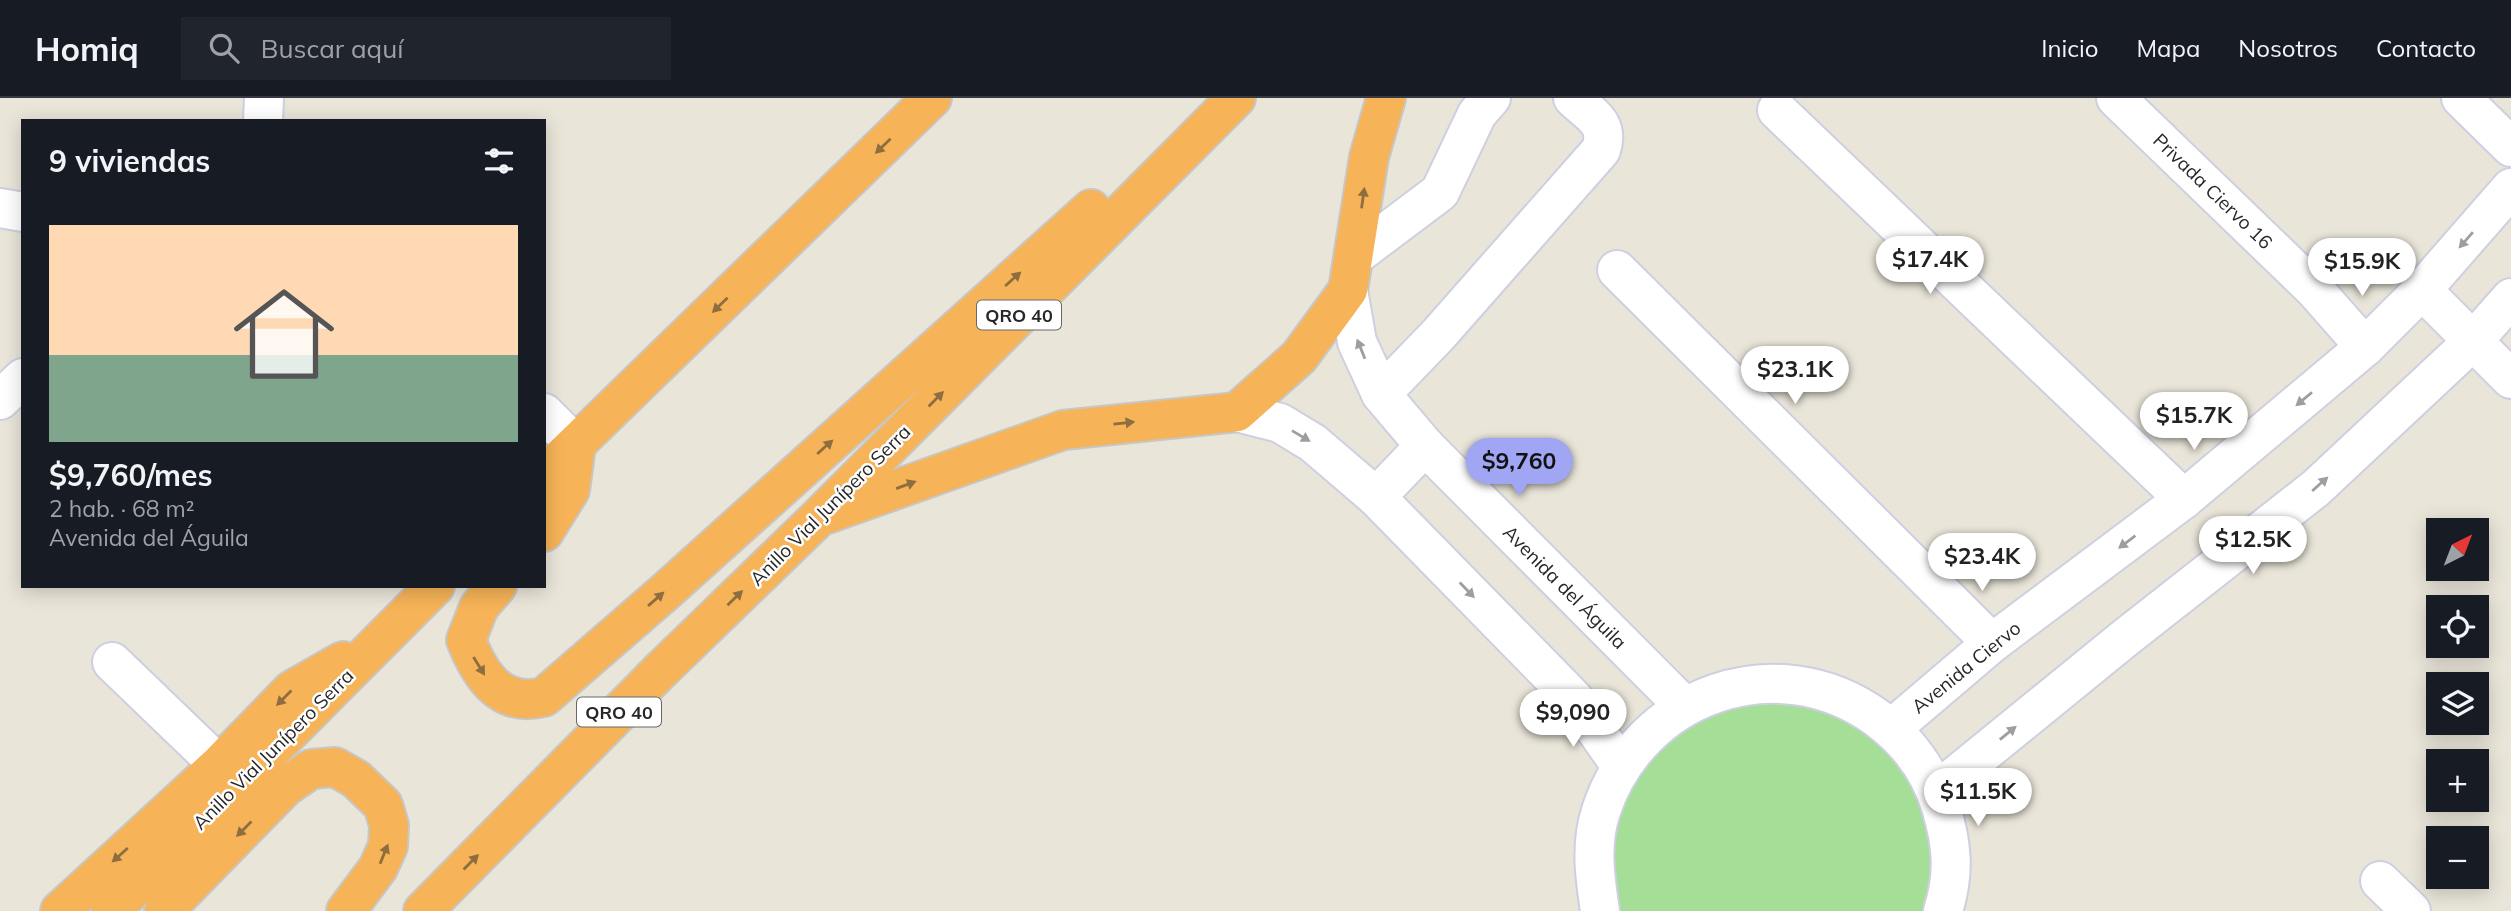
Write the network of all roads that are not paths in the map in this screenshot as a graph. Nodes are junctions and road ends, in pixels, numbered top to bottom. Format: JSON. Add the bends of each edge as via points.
{"nodes":[{"id":1,"x":264,"y":98,"type":"edge"},
{"id":2,"x":932,"y":98,"type":"edge"},
{"id":3,"x":1386,"y":98,"type":"edge"},
{"id":4,"x":1491,"y":98,"type":"edge"},
{"id":5,"x":1573,"y":98,"type":"edge"},
{"id":6,"x":2116,"y":98,"type":"edge"},
{"id":7,"x":2461,"y":98,"type":"edge"},
{"id":8,"x":1228,"y":106,"type":"edge"},
{"id":9,"x":1777,"y":110,"type":"dead end"},
{"id":10,"x":263,"y":119,"type":"edge"},
{"id":11,"x":2511,"y":147,"type":"edge"},
{"id":12,"x":2511,"y":188,"type":"edge"},
{"id":13,"x":0,"y":208,"type":"edge"},
{"id":14,"x":21,"y":212,"type":"edge"},
{"id":15,"x":1617,"y":270,"type":"dead end"},
{"id":16,"x":1352,"y":273,"type":"junction"},
{"id":17,"x":2422,"y":290,"type":"junction"},
{"id":18,"x":2511,"y":298,"type":"edge"},
{"id":19,"x":2473,"y":341,"type":"junction"},
{"id":20,"x":2365,"y":347,"type":"junction"},
{"id":21,"x":2511,"y":379,"type":"edge"},
{"id":22,"x":21,"y":380,"type":"edge"},
{"id":23,"x":1381,"y":394,"type":"junction"},
{"id":24,"x":0,"y":400,"type":"edge"},
{"id":25,"x":1237,"y":412,"type":"junction"},
{"id":26,"x":546,"y":416,"type":"edge"},
{"id":27,"x":576,"y":445,"type":"junction"},
{"id":28,"x":1424,"y":446,"type":"junction"},
{"id":29,"x":546,"y":473,"type":"edge"},
{"id":30,"x":1376,"y":497,"type":"junction"},
{"id":31,"x":2184,"y":499,"type":"junction"},
{"id":32,"x":819,"y":517,"type":"junction"},
{"id":33,"x":546,"y":529,"type":"edge"},
{"id":34,"x":433,"y":588,"type":"edge"},
{"id":35,"x":495,"y":588,"type":"edge"},
{"id":36,"x":385,"y":638,"type":"junction"},
{"id":37,"x":1992,"y":643,"type":"junction"},
{"id":38,"x":112,"y":662,"type":"dead end"},
{"id":39,"x":1684,"y":706,"type":"junction"},
{"id":40,"x":1891,"y":729,"type":"junction"},
{"id":41,"x":219,"y":765,"type":"junction"},
{"id":42,"x":1621,"y":766,"type":"junction"},
{"id":43,"x":1937,"y":792,"type":"junction"},
{"id":44,"x":2380,"y":881,"type":"dead end"},
{"id":45,"x":60,"y":911,"type":"edge"},
{"id":46,"x":111,"y":911,"type":"edge"},
{"id":47,"x":164,"y":911,"type":"edge"},
{"id":48,"x":346,"y":911,"type":"edge"},
{"id":49,"x":423,"y":911,"type":"edge"},
{"id":50,"x":1600,"y":911,"type":"edge"},
{"id":51,"x":1943,"y":911,"type":"edge"},
{"id":52,"x":2411,"y":911,"type":"edge"}],
"edges":[{"from":1,"to":10,"type":"street"},
{"from":2,"to":27,"type":"highway","one_way":true},
{"from":16,"to":3,"type":"highway","one_way":true,"via":[[1369,157]]},
{"from":4,"to":16,"type":"street","via":[[1477,114],[1440,192]]},
{"from":5,"to":23,"type":"street","via":[[1602,125],[1605,138],[1601,150]]},
{"from":6,"to":20,"type":"street","name":"Privada Ciervo 16","via":[[2314,289]]},
{"from":7,"to":11,"type":"street"},
{"from":32,"to":8,"type":"highway","name":"Anillo Vial Junípero Serra","number":"QRO 40","one_way":true},
{"from":35,"to":8,"type":"highway","one_way":true,"via":[[479,607],[466,640],[478,669],[510,696],[544,697],[1136,168]]},
{"from":9,"to":31,"type":"street"},
{"from":12,"to":17,"type":"street","name":"Avenida Ciervo","one_way":true},
{"from":13,"to":14,"type":"street"},
{"from":15,"to":37,"type":"street"},
{"from":23,"to":16,"type":"street","name":"Avenida del Águila","one_way":true,"via":[[1357,342]]},
{"from":16,"to":25,"type":"highway","via":[[1299,357]]},
{"from":17,"to":19,"type":"street"},
{"from":17,"to":20,"type":"street","name":"Avenida Ciervo"},
{"from":18,"to":19,"type":"street"},
{"from":19,"to":21,"type":"street"},
{"from":43,"to":19,"type":"street","one_way":true,"via":[[2316,488]]},
{"from":20,"to":31,"type":"street","name":"Avenida Ciervo","one_way":true},
{"from":22,"to":24,"type":"street"},
{"from":23,"to":28,"type":"street","name":"Avenida del Águila"},
{"from":25,"to":30,"type":"street","one_way":true,"via":[[1280,423],[1313,443]]},
{"from":32,"to":25,"type":"highway","one_way":true,"via":[[1063,430]]},
{"from":26,"to":27,"type":"street"},
{"from":27,"to":29,"type":"highway"},
{"from":27,"to":33,"type":"highway","via":[[570,490]]},
{"from":28,"to":30,"type":"street"},
{"from":28,"to":39,"type":"street","name":"Avenida del Águila"},
{"from":30,"to":42,"type":"street","one_way":true,"via":[[1574,699]]},
{"from":31,"to":37,"type":"street","name":"Avenida Ciervo","one_way":true},
{"from":49,"to":32,"type":"highway","name":"Anillo Vial Junípero Serra","number":"QRO 40","one_way":true},
{"from":34,"to":36,"type":"highway","name":"Anillo Vial Junípero Serra"},
{"from":36,"to":41,"type":"highway","one_way":true,"via":[[292,690]]},
{"from":36,"to":46,"type":"highway","name":"Anillo Vial Junípero Serra"},
{"from":37,"to":40,"type":"street","name":"Avenida Ciervo"},
{"from":38,"to":41,"type":"street"},
{"from":39,"to":40,"type":"street","via":[[1731,688],[1781,683],[1830,693]]},
{"from":39,"to":42,"type":"street","via":[[1644,736]]},
{"from":40,"to":43,"type":"street","via":[[1917,757]]},
{"from":41,"to":45,"type":"highway","one_way":true},
{"from":42,"to":50,"type":"street","via":[[1600,813],[1593,863]]},
{"from":43,"to":51,"type":"street","via":[[1950,839],[1950,889]]},
{"from":44,"to":52,"type":"street"},
{"from":48,"to":47,"type":"highway","one_way":true,"via":[[378,868],[388,846],[389,825],[383,805],[356,779],[335,768],[311,769],[285,787]]}]}
